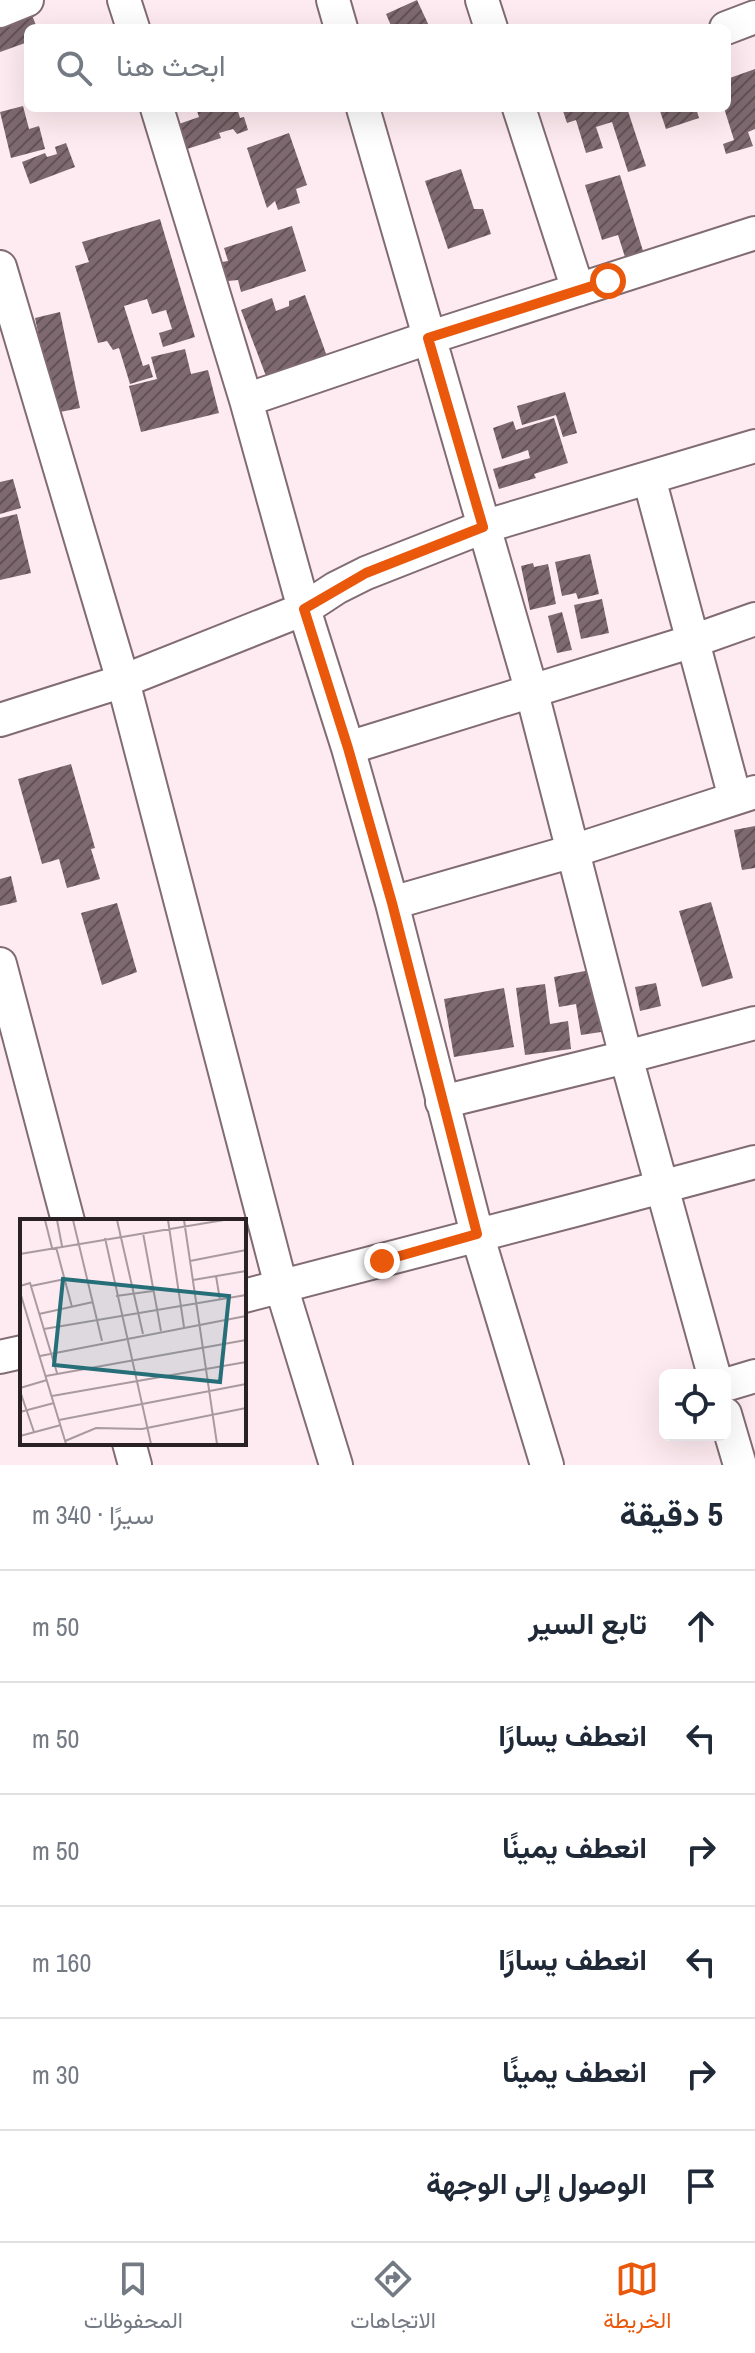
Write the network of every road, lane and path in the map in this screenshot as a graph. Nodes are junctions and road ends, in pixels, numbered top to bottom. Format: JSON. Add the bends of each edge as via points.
{"nodes":[{"id":1,"x":27,"y":0,"type":"edge"},
{"id":2,"x":124,"y":0,"type":"edge"},
{"id":3,"x":333,"y":0,"type":"edge"},
{"id":4,"x":482,"y":0,"type":"edge"},
{"id":5,"x":0,"y":11,"type":"edge"},
{"id":6,"x":132,"y":24,"type":"edge"},
{"id":7,"x":340,"y":24,"type":"edge"},
{"id":8,"x":490,"y":24,"type":"edge"},
{"id":9,"x":158,"y":112,"type":"edge"},
{"id":10,"x":364,"y":112,"type":"edge"},
{"id":11,"x":520,"y":112,"type":"edge"},
{"id":12,"x":755,"y":233,"type":"edge"},
{"id":13,"x":0,"y":267,"type":"edge"},
{"id":14,"x":578,"y":290,"type":"junction"},
{"id":15,"x":428,"y":338,"type":"junction"},
{"id":16,"x":246,"y":400,"type":"junction"},
{"id":17,"x":755,"y":446,"type":"edge"},
{"id":18,"x":649,"y":478,"type":"junction"},
{"id":19,"x":483,"y":527,"type":"junction"},
{"id":20,"x":304,"y":609,"type":"junction"},
{"id":21,"x":755,"y":619,"type":"edge"},
{"id":22,"x":693,"y":641,"type":"junction"},
{"id":23,"x":123,"y":681,"type":"junction"},
{"id":24,"x":531,"y":689,"type":"junction"},
{"id":25,"x":0,"y":720,"type":"edge"},
{"id":26,"x":348,"y":748,"type":"junction"},
{"id":27,"x":745,"y":795,"type":"edge"},
{"id":28,"x":573,"y":851,"type":"junction"},
{"id":29,"x":392,"y":903,"type":"junction"},
{"id":30,"x":0,"y":964,"type":"edge"},
{"id":31,"x":755,"y":1023,"type":"edge"},
{"id":32,"x":626,"y":1057,"type":"junction"},
{"id":33,"x":442,"y":1102,"type":"junction"},
{"id":34,"x":755,"y":1162,"type":"edge"},
{"id":35,"x":662,"y":1187,"type":"junction"},
{"id":36,"x":67,"y":1219,"type":"edge"},
{"id":37,"x":477,"y":1234,"type":"junction"},
{"id":38,"x":281,"y":1286,"type":"junction"},
{"id":39,"x":246,"y":1295,"type":"edge"},
{"id":40,"x":20,"y":1352,"type":"edge"},
{"id":41,"x":0,"y":1357,"type":"edge"},
{"id":42,"x":712,"y":1369,"type":"edge"},
{"id":43,"x":755,"y":1376,"type":"edge"},
{"id":44,"x":731,"y":1383,"type":"edge"},
{"id":45,"x":731,"y":1434,"type":"edge"},
{"id":46,"x":130,"y":1445,"type":"edge"},
{"id":47,"x":135,"y":1465,"type":"edge"},
{"id":48,"x":336,"y":1465,"type":"edge"},
{"id":49,"x":547,"y":1465,"type":"edge"},
{"id":50,"x":740,"y":1465,"type":"edge"}],
"edges":[{"from":1,"to":5,"type":"street"},
{"from":2,"to":6,"type":"street"},
{"from":3,"to":7,"type":"street"},
{"from":4,"to":8,"type":"street"},
{"from":9,"to":16,"type":"street"},
{"from":10,"to":15,"type":"street"},
{"from":11,"to":14,"type":"street"},
{"from":12,"to":14,"type":"street"},
{"from":13,"to":23,"type":"street"},
{"from":14,"to":15,"type":"street"},
{"from":15,"to":16,"type":"street"},
{"from":15,"to":19,"type":"street"},
{"from":16,"to":20,"type":"street"},
{"from":17,"to":18,"type":"street"},
{"from":18,"to":19,"type":"street"},
{"from":18,"to":22,"type":"street"},
{"from":19,"to":20,"type":"street","via":[[366,573]]},
{"from":19,"to":24,"type":"street"},
{"from":20,"to":23,"type":"street"},
{"from":20,"to":26,"type":"street"},
{"from":21,"to":22,"type":"street"},
{"from":22,"to":24,"type":"street"},
{"from":22,"to":27,"type":"street"},
{"from":23,"to":25,"type":"street"},
{"from":23,"to":38,"type":"street"},
{"from":24,"to":26,"type":"street"},
{"from":24,"to":28,"type":"street"},
{"from":26,"to":29,"type":"street"},
{"from":27,"to":28,"type":"street"},
{"from":28,"to":29,"type":"street"},
{"from":28,"to":32,"type":"street"},
{"from":29,"to":33,"type":"street"},
{"from":30,"to":36,"type":"street"},
{"from":31,"to":32,"type":"street"},
{"from":32,"to":33,"type":"street"},
{"from":32,"to":35,"type":"street"},
{"from":33,"to":37,"type":"street"},
{"from":34,"to":35,"type":"street"},
{"from":35,"to":37,"type":"street"},
{"from":35,"to":42,"type":"street"},
{"from":37,"to":38,"type":"street"},
{"from":37,"to":49,"type":"street"},
{"from":38,"to":39,"type":"street"},
{"from":38,"to":48,"type":"street"},
{"from":40,"to":41,"type":"street"},
{"from":43,"to":44,"type":"street"},
{"from":45,"to":50,"type":"street"},
{"from":46,"to":47,"type":"street"}]}
